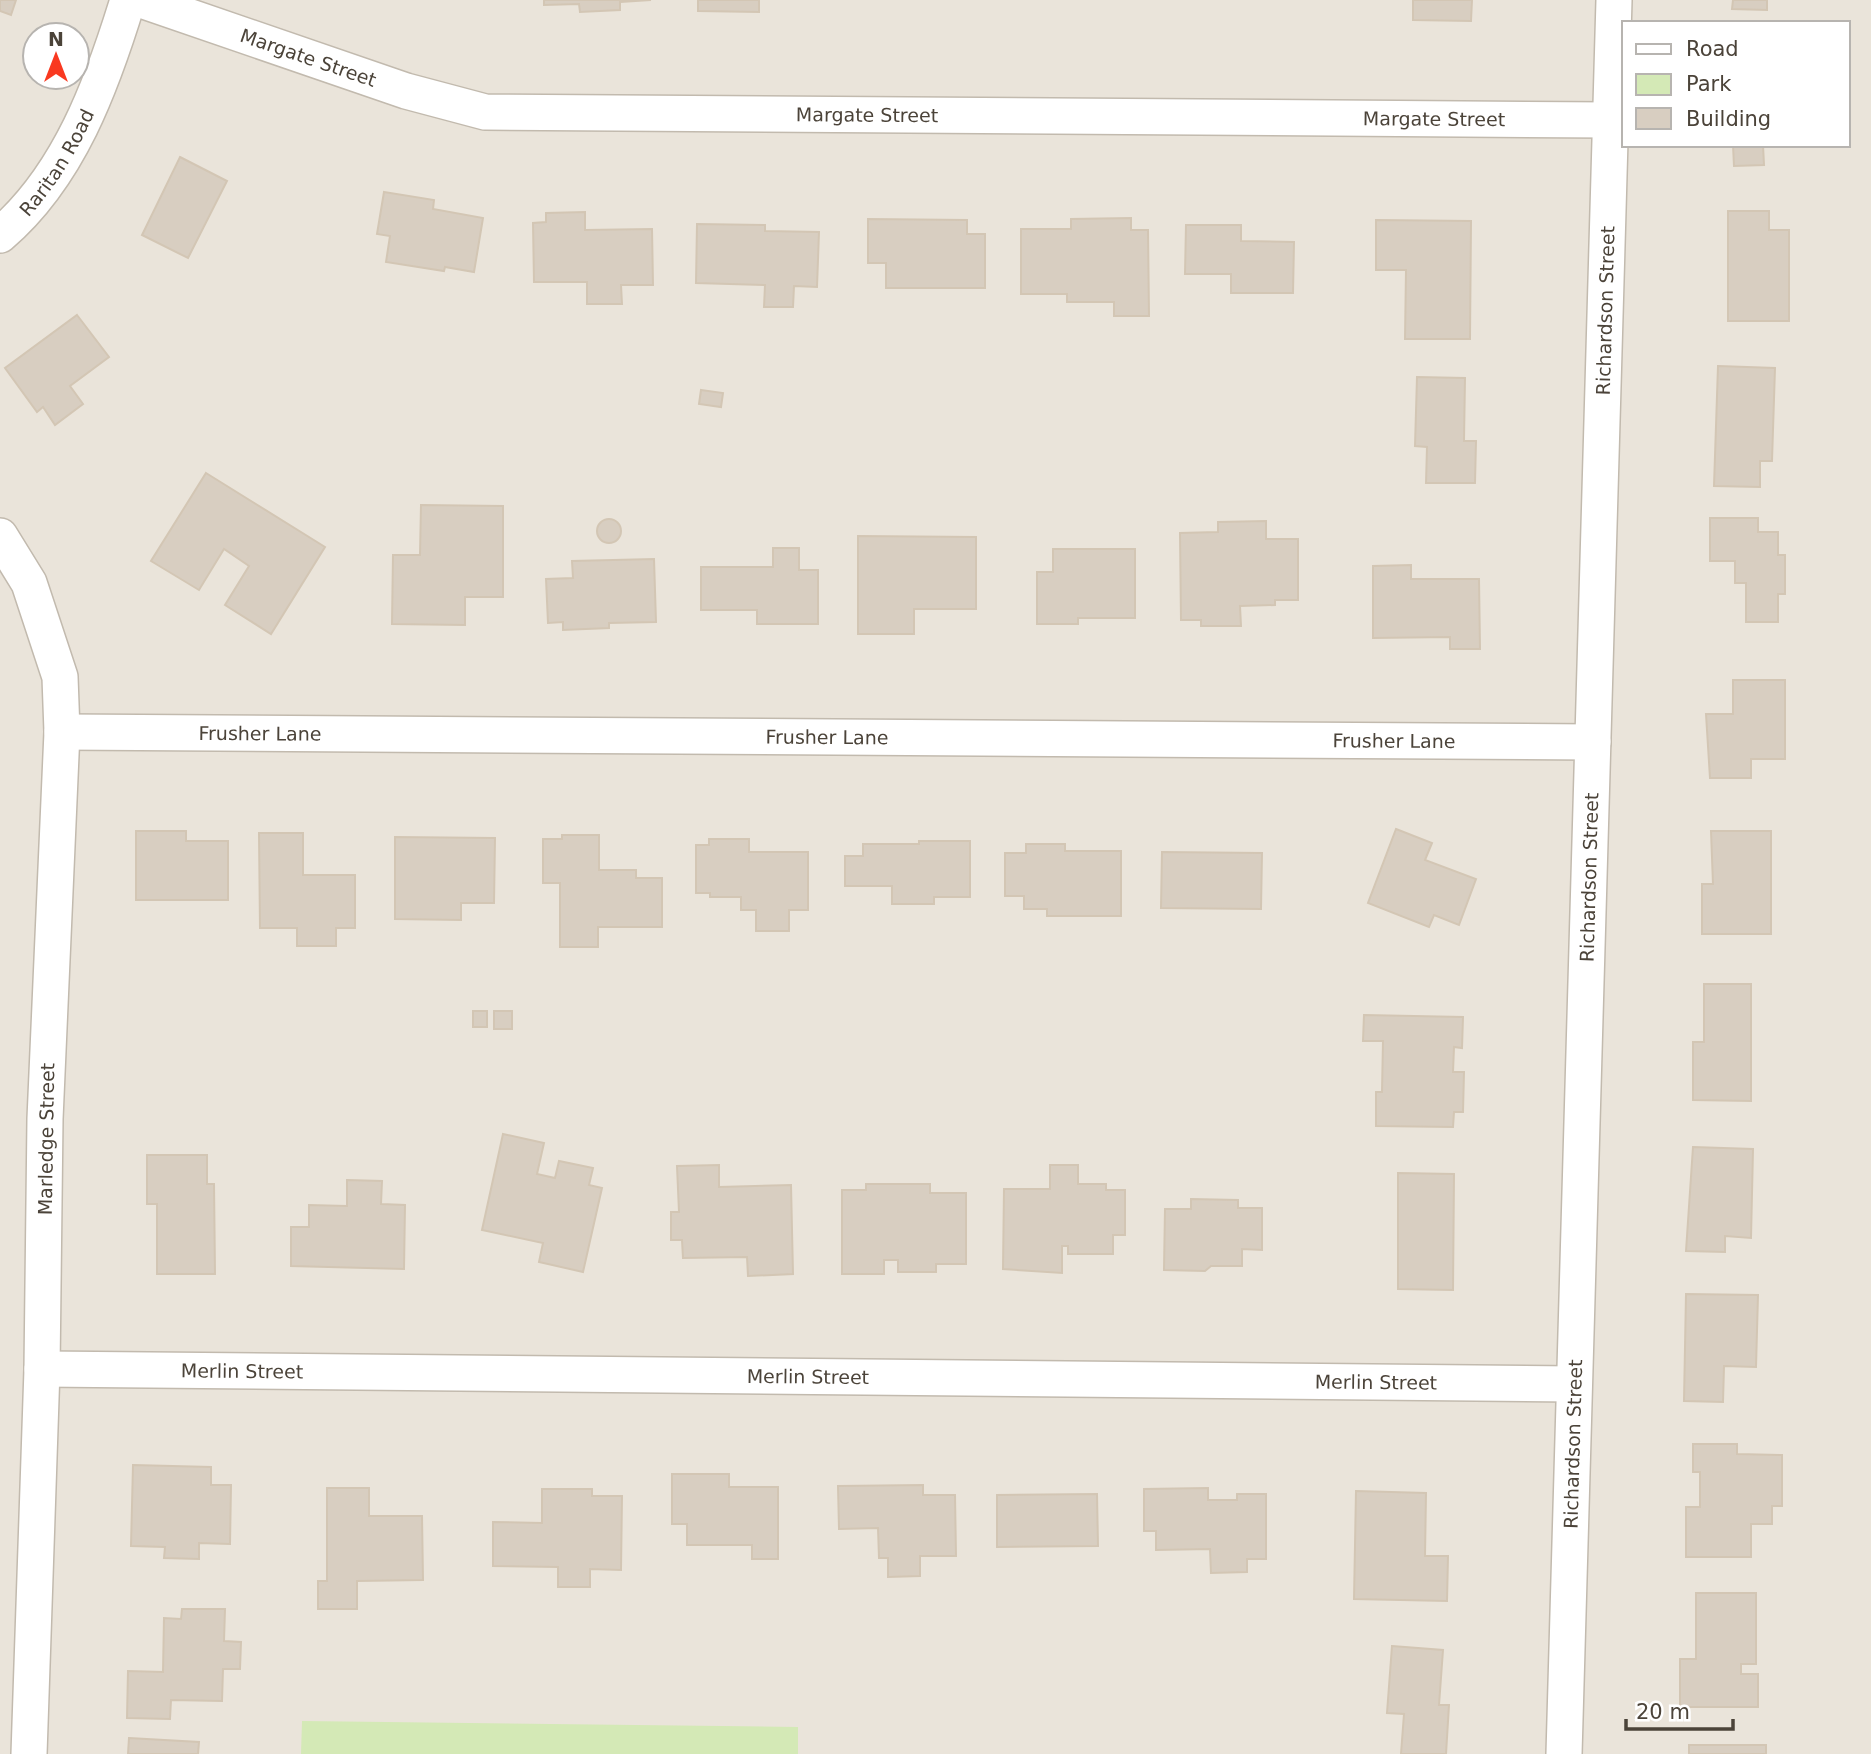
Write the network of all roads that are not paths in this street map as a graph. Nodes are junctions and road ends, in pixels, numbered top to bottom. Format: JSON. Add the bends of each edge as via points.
{"nodes":[{"id":1,"x":128,"y":0,"type":"edge"},
{"id":2,"x":141,"y":0,"type":"edge"},
{"id":3,"x":1614,"y":0,"type":"edge"},
{"id":4,"x":1611,"y":120,"type":"junction"},
{"id":5,"x":0,"y":235,"type":"edge"},
{"id":6,"x":0,"y":536,"type":"edge"},
{"id":7,"x":62,"y":732,"type":"junction"},
{"id":8,"x":1593,"y":742,"type":"junction"},
{"id":9,"x":42,"y":1369,"type":"junction"},
{"id":10,"x":1574,"y":1384,"type":"junction"},
{"id":11,"x":29,"y":1754,"type":"edge"},
{"id":12,"x":1564,"y":1754,"type":"edge"}],
"edges":[{"from":1,"to":5,"type":"street","name":"Raritan Road","via":[[76,140],[25,214]]},
{"from":2,"to":4,"type":"street","name":"Margate Street","via":[[406,91],[485,112]]},
{"from":3,"to":4,"type":"street","name":"Richardson Street"},
{"from":4,"to":8,"type":"street","name":"Richardson Street"},
{"from":6,"to":7,"type":"street","name":"Marledge Street","via":[[29,583],[60,677]]},
{"from":7,"to":8,"type":"street","name":"Frusher Lane"},
{"from":7,"to":9,"type":"street","name":"Marledge Street","via":[[45,1119]]},
{"from":8,"to":10,"type":"street","name":"Richardson Street"},
{"from":9,"to":10,"type":"street","name":"Merlin Street"},
{"from":9,"to":11,"type":"street","name":"Marledge Street"},
{"from":10,"to":12,"type":"street","name":"Richardson Street"}]}
